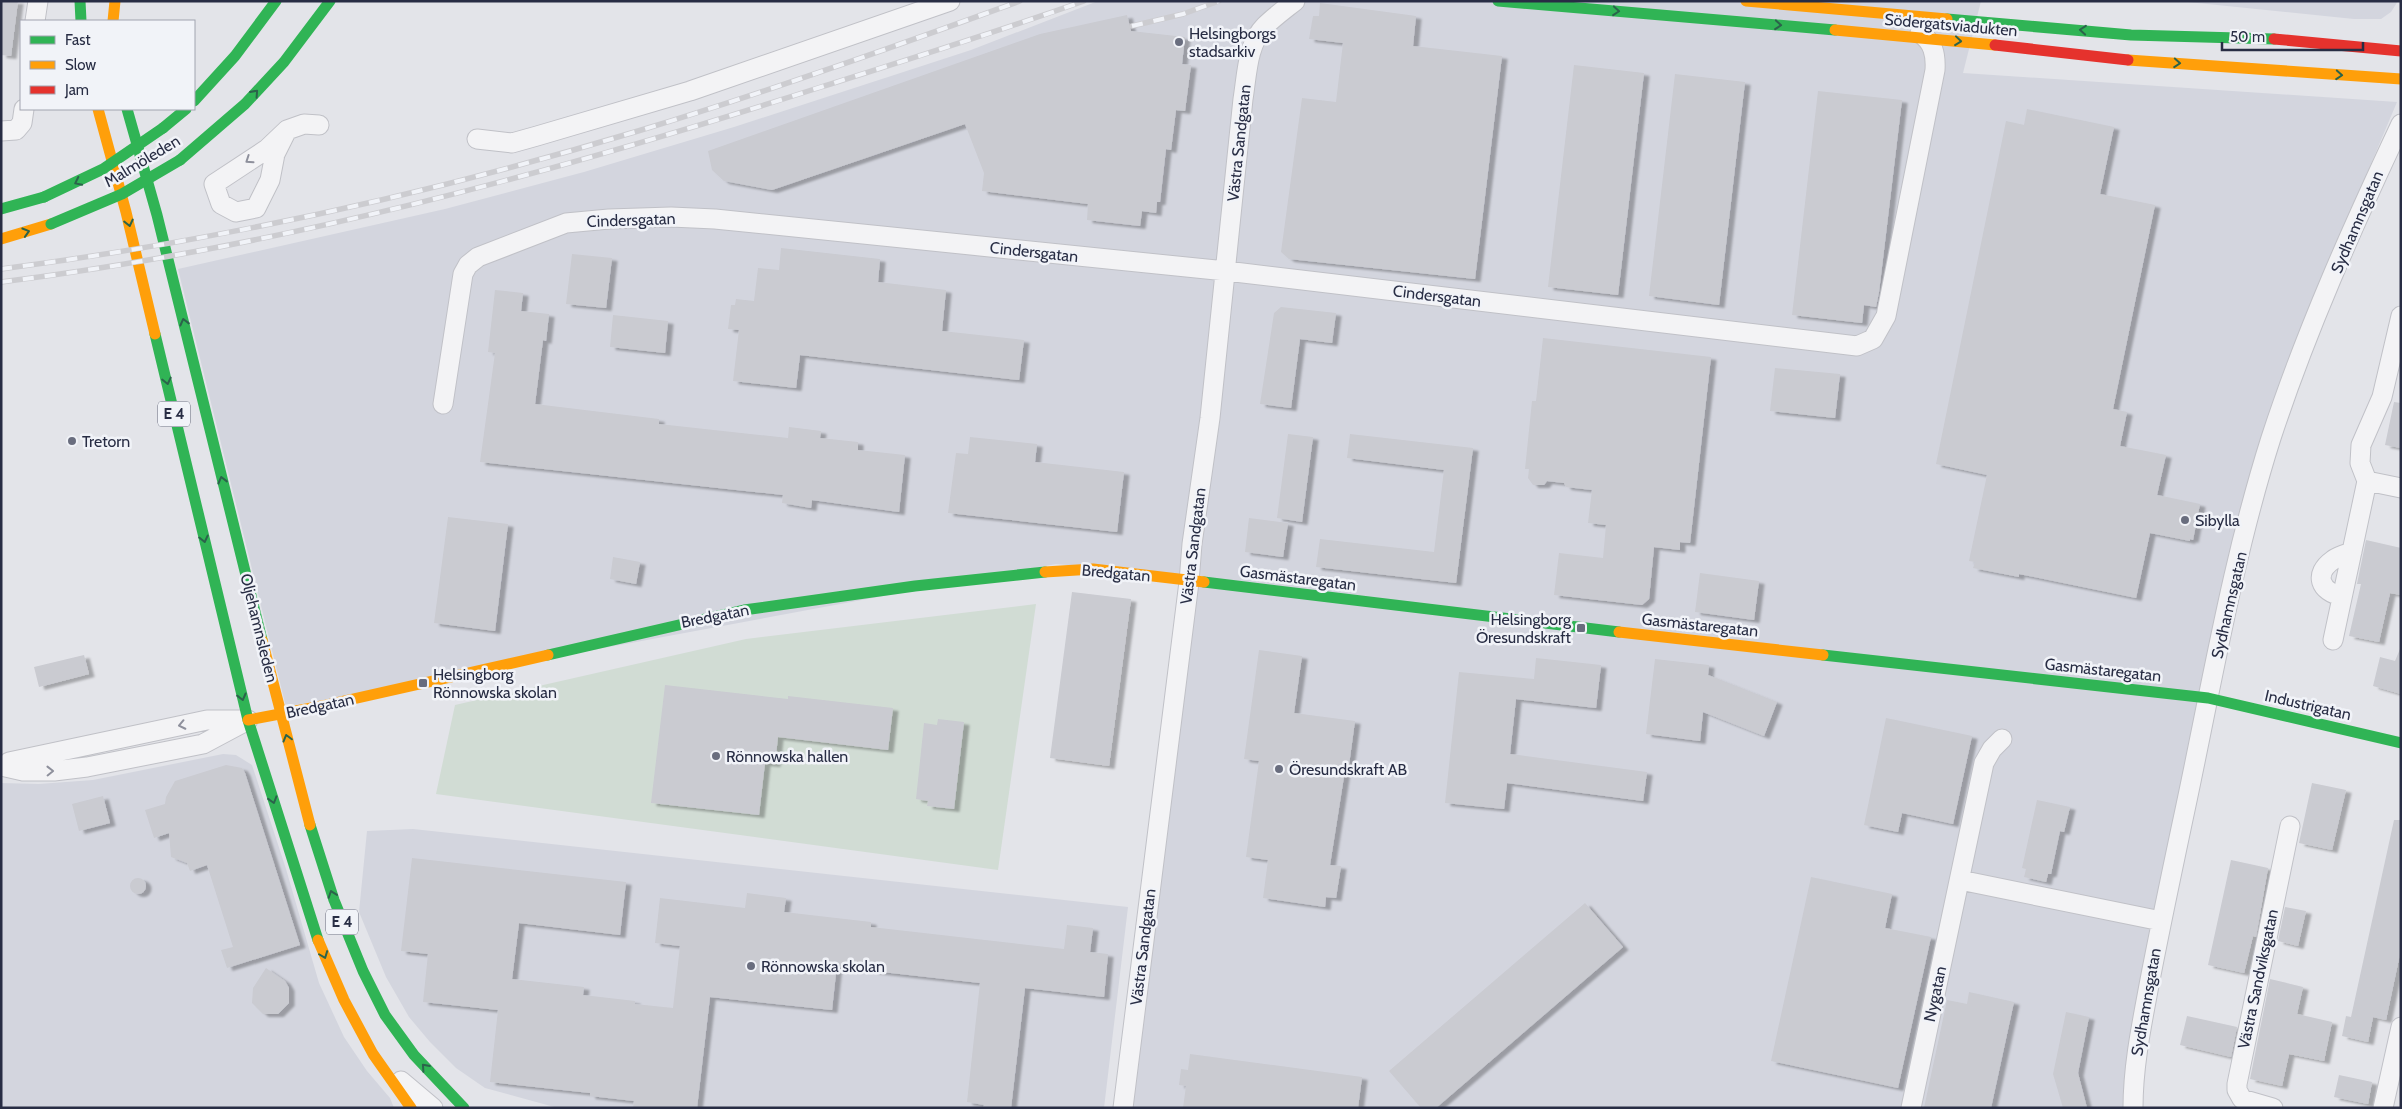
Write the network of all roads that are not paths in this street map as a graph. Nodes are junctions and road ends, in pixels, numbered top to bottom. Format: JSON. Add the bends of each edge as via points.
{"nodes":[{"id":1,"x":38,"y":1,"type":"edge"},
{"id":2,"x":80,"y":1,"type":"edge"},
{"id":3,"x":115,"y":1,"type":"edge"},
{"id":4,"x":276,"y":1,"type":"edge"},
{"id":5,"x":317,"y":1,"type":"edge"},
{"id":6,"x":330,"y":1,"type":"edge"},
{"id":7,"x":338,"y":1,"type":"edge"},
{"id":8,"x":950,"y":1,"type":"edge"},
{"id":9,"x":1295,"y":1,"type":"edge"},
{"id":10,"x":1498,"y":1,"type":"edge"},
{"id":11,"x":1637,"y":1,"type":"edge"},
{"id":12,"x":1746,"y":1,"type":"edge"},
{"id":13,"x":35,"y":20,"type":"edge"},
{"id":14,"x":81,"y":20,"type":"edge"},
{"id":15,"x":113,"y":20,"type":"edge"},
{"id":16,"x":2401,"y":51,"type":"edge"},
{"id":17,"x":284,"y":62,"type":"junction"},
{"id":18,"x":2401,"y":79,"type":"edge"},
{"id":19,"x":195,"y":100,"type":"edge"},
{"id":20,"x":24,"y":110,"type":"edge"},
{"id":21,"x":98,"y":110,"type":"edge"},
{"id":22,"x":127,"y":110,"type":"edge"},
{"id":23,"x":185,"y":110,"type":"edge"},
{"id":24,"x":2401,"y":124,"type":"edge"},
{"id":25,"x":319,"y":125,"type":"dead end"},
{"id":26,"x":287,"y":130,"type":"dead end"},
{"id":27,"x":6,"y":132,"type":"edge"},
{"id":28,"x":477,"y":139,"type":"dead end"},
{"id":29,"x":1,"y":209,"type":"edge"},
{"id":30,"x":1,"y":239,"type":"edge"},
{"id":31,"x":1226,"y":271,"type":"junction"},
{"id":32,"x":2401,"y":316,"type":"edge"},
{"id":33,"x":443,"y":404,"type":"dead end"},
{"id":34,"x":2367,"y":481,"type":"junction"},
{"id":35,"x":2401,"y":488,"type":"edge"},
{"id":36,"x":2352,"y":552,"type":"junction"},
{"id":37,"x":1189,"y":582,"type":"junction"},
{"id":38,"x":2342,"y":596,"type":"junction"},
{"id":39,"x":2333,"y":640,"type":"dead end"},
{"id":40,"x":2208,"y":698,"type":"junction"},
{"id":41,"x":280,"y":714,"type":"junction"},
{"id":42,"x":248,"y":720,"type":"junction"},
{"id":43,"x":2002,"y":739,"type":"dead end"},
{"id":44,"x":2401,"y":743,"type":"edge"},
{"id":45,"x":1,"y":762,"type":"edge"},
{"id":46,"x":1,"y":766,"type":"edge"},
{"id":47,"x":2290,"y":826,"type":"dead end"},
{"id":48,"x":1960,"y":880,"type":"junction"},
{"id":49,"x":2161,"y":921,"type":"junction"},
{"id":50,"x":2401,"y":1027,"type":"edge"},
{"id":51,"x":382,"y":1065,"type":"junction"},
{"id":52,"x":465,"y":1105,"type":"edge"},
{"id":53,"x":411,"y":1108,"type":"edge"},
{"id":54,"x":433,"y":1108,"type":"edge"},
{"id":55,"x":1123,"y":1108,"type":"edge"},
{"id":56,"x":1911,"y":1108,"type":"edge"},
{"id":57,"x":2133,"y":1108,"type":"edge"},
{"id":58,"x":2274,"y":1108,"type":"edge"},
{"id":59,"x":2383,"y":1108,"type":"edge"}],
"edges":[{"from":1,"to":13,"type":"street"},
{"from":2,"to":14,"type":"main road"},
{"from":3,"to":15,"type":"main road"},
{"from":4,"to":19,"type":"main road","via":[[235,56]]},
{"from":5,"to":17,"type":"main road"},
{"from":6,"to":17,"type":"main road","name":"Malmöleden"},
{"from":7,"to":17,"type":"main road"},
{"from":8,"to":28,"type":"street","via":[[698,88],[512,143]]},
{"from":9,"to":31,"type":"street","name":"Västra Sandgatan","via":[[1264,26],[1251,50]]},
{"from":10,"to":18,"type":"main road","name":"Södergatsviadukten","one_way":true,"bridge":true,"via":[[1958,41],[2128,60]]},
{"from":11,"to":31,"type":"street","name":"Cindersgatan","via":[[1892,22],[1911,27],[1926,38],[1936,54],[1934,79],[1883,323],[1873,339],[1857,346]]},
{"from":16,"to":12,"type":"main road","name":"Södergatsviadukten","one_way":true,"via":[[2268,38],[2131,34]]},
{"from":30,"to":17,"type":"main road","name":"Malmöleden","one_way":true,"bridge":true,"via":[[51,224],[122,194],[180,160],[232,117]]},
{"from":20,"to":27,"type":"street","via":[[22,123],[16,130]]},
{"from":21,"to":42,"type":"main road","name":"Oljehamnsleden","number":"E 4","one_way":true,"via":[[126,212]]},
{"from":41,"to":22,"type":"main road","name":"Oljehamnsleden","number":"E 4","one_way":true,"via":[[157,215]]},
{"from":23,"to":29,"type":"main road","name":"Malmöleden","one_way":true,"bridge":true,"via":[[103,169],[44,197]]},
{"from":24,"to":40,"type":"street","name":"Sydhamnsgatan","via":[[2305,345],[2271,439]]},
{"from":25,"to":26,"type":"street","via":[[304,124]]},
{"from":31,"to":33,"type":"street","name":"Cindersgatan","via":[[715,219],[653,218],[566,223],[478,257],[468,264],[463,274]]},
{"from":31,"to":37,"type":"street","name":"Västra Sandgatan"},
{"from":32,"to":34,"type":"street","via":[[2382,397],[2362,445],[2360,463]]},
{"from":34,"to":35,"type":"street"},
{"from":34,"to":36,"type":"street"},
{"from":36,"to":38,"type":"street"},
{"from":36,"to":38,"type":"street","via":[[2334,558],[2324,568],[2321,578],[2323,586],[2331,594]]},
{"from":37,"to":40,"type":"main road","name":"Gasmästaregatan"},
{"from":37,"to":41,"type":"main road","name":"Bredgatan","via":[[1094,569],[1056,570],[799,602],[688,621]]},
{"from":37,"to":55,"type":"street","name":"Västra Sandgatan"},
{"from":38,"to":39,"type":"street"},
{"from":40,"to":44,"type":"main road","name":"Industrigatan"},
{"from":40,"to":49,"type":"street","name":"Sydhamnsgatan"},
{"from":41,"to":42,"type":"main road","name":"Bredgatan"},
{"from":52,"to":41,"type":"main road","name":"Oljehamnsleden","number":"E 4","one_way":true,"via":[[414,1054],[385,1016],[363,971],[334,900],[312,833]]},
{"from":42,"to":45,"type":"street","name":"Bredgatan","one_way":true,"via":[[207,720]]},
{"from":46,"to":42,"type":"street","name":"Bredgatan","one_way":true,"via":[[23,771],[87,767],[203,744]]},
{"from":42,"to":51,"type":"main road","name":"Oljehamnsleden","number":"E 4","one_way":true,"via":[[325,958],[365,1041]]},
{"from":43,"to":48,"type":"street","name":"Nygatan","via":[[1992,748],[1984,763]]},
{"from":47,"to":58,"type":"street","name":"Västra Sandviksgatan","via":[[2237,1084],[2242,1100]]},
{"from":48,"to":49,"type":"street"},
{"from":48,"to":56,"type":"street","name":"Nygatan"},
{"from":49,"to":57,"type":"street","name":"Sydhamnsgatan","via":[[2139,1036]]},
{"from":50,"to":59,"type":"street"},
{"from":51,"to":53,"type":"main road","number":"E 4"},
{"from":51,"to":54,"type":"street","name":"Oljehamnsleden"}]}
